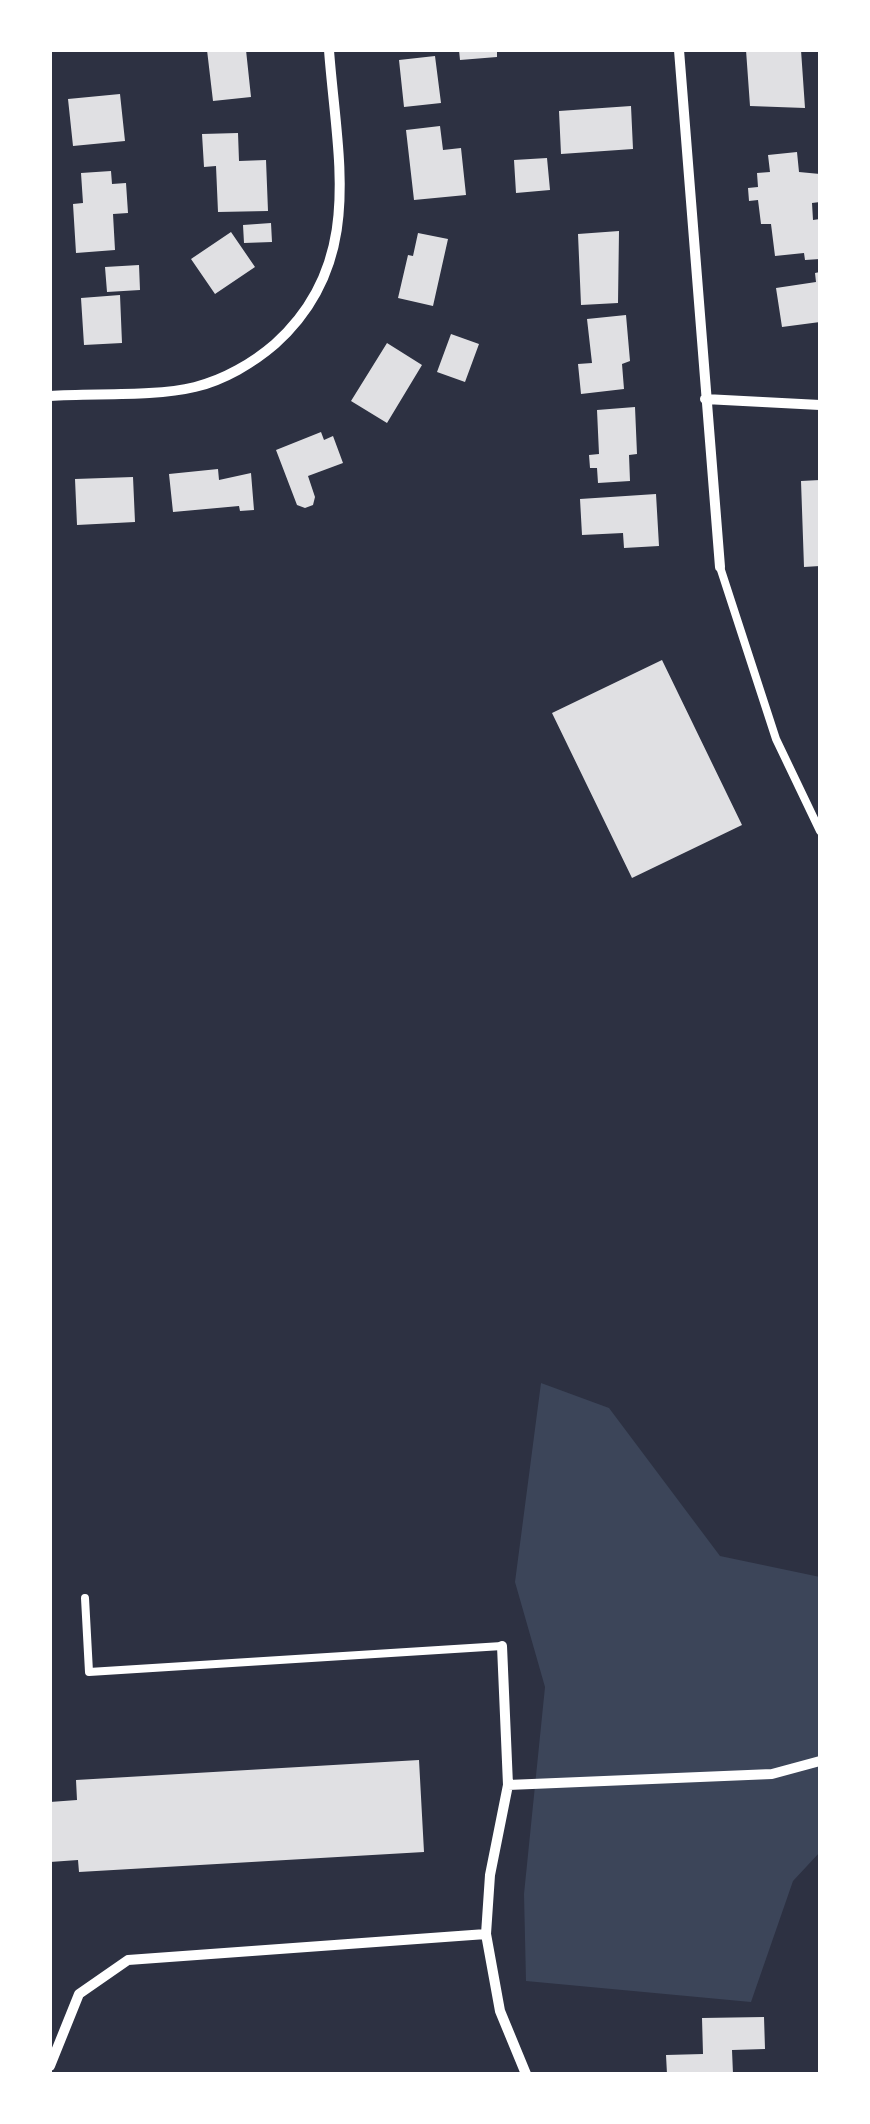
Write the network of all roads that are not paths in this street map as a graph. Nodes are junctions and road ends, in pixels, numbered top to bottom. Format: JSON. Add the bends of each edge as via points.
{"nodes":[{"id":1,"x":329,"y":50,"type":"edge"},
{"id":2,"x":679,"y":50,"type":"edge"},
{"id":3,"x":50,"y":396,"type":"edge"},
{"id":4,"x":705,"y":398,"type":"junction"},
{"id":5,"x":820,"y":405,"type":"edge"},
{"id":6,"x":720,"y":567,"type":"joint"},
{"id":7,"x":820,"y":831,"type":"edge"},
{"id":8,"x":85,"y":1598,"type":"dead end"},
{"id":9,"x":502,"y":1646,"type":"joint"},
{"id":10,"x":820,"y":1761,"type":"edge"},
{"id":11,"x":508,"y":1785,"type":"junction"},
{"id":12,"x":486,"y":1934,"type":"junction"},
{"id":13,"x":50,"y":2066,"type":"edge"},
{"id":14,"x":526,"y":2074,"type":"edge"}],
"edges":[{"from":1,"to":3,"type":"street","via":[[340,198],[334,256],[305,317],[255,362],[194,387]]},
{"from":2,"to":4,"type":"street"},
{"from":4,"to":5,"type":"street"},
{"from":4,"to":6,"type":"street"},
{"from":6,"to":7,"type":"lane","via":[[776,739]]},
{"from":8,"to":9,"type":"lane","via":[[88,1672]]},
{"from":9,"to":11,"type":"street"},
{"from":10,"to":11,"type":"street","via":[[772,1774]]},
{"from":11,"to":12,"type":"street"},
{"from":12,"to":13,"type":"street","via":[[128,1960],[80,1994]]},
{"from":12,"to":14,"type":"street","via":[[500,2012]]}]}
